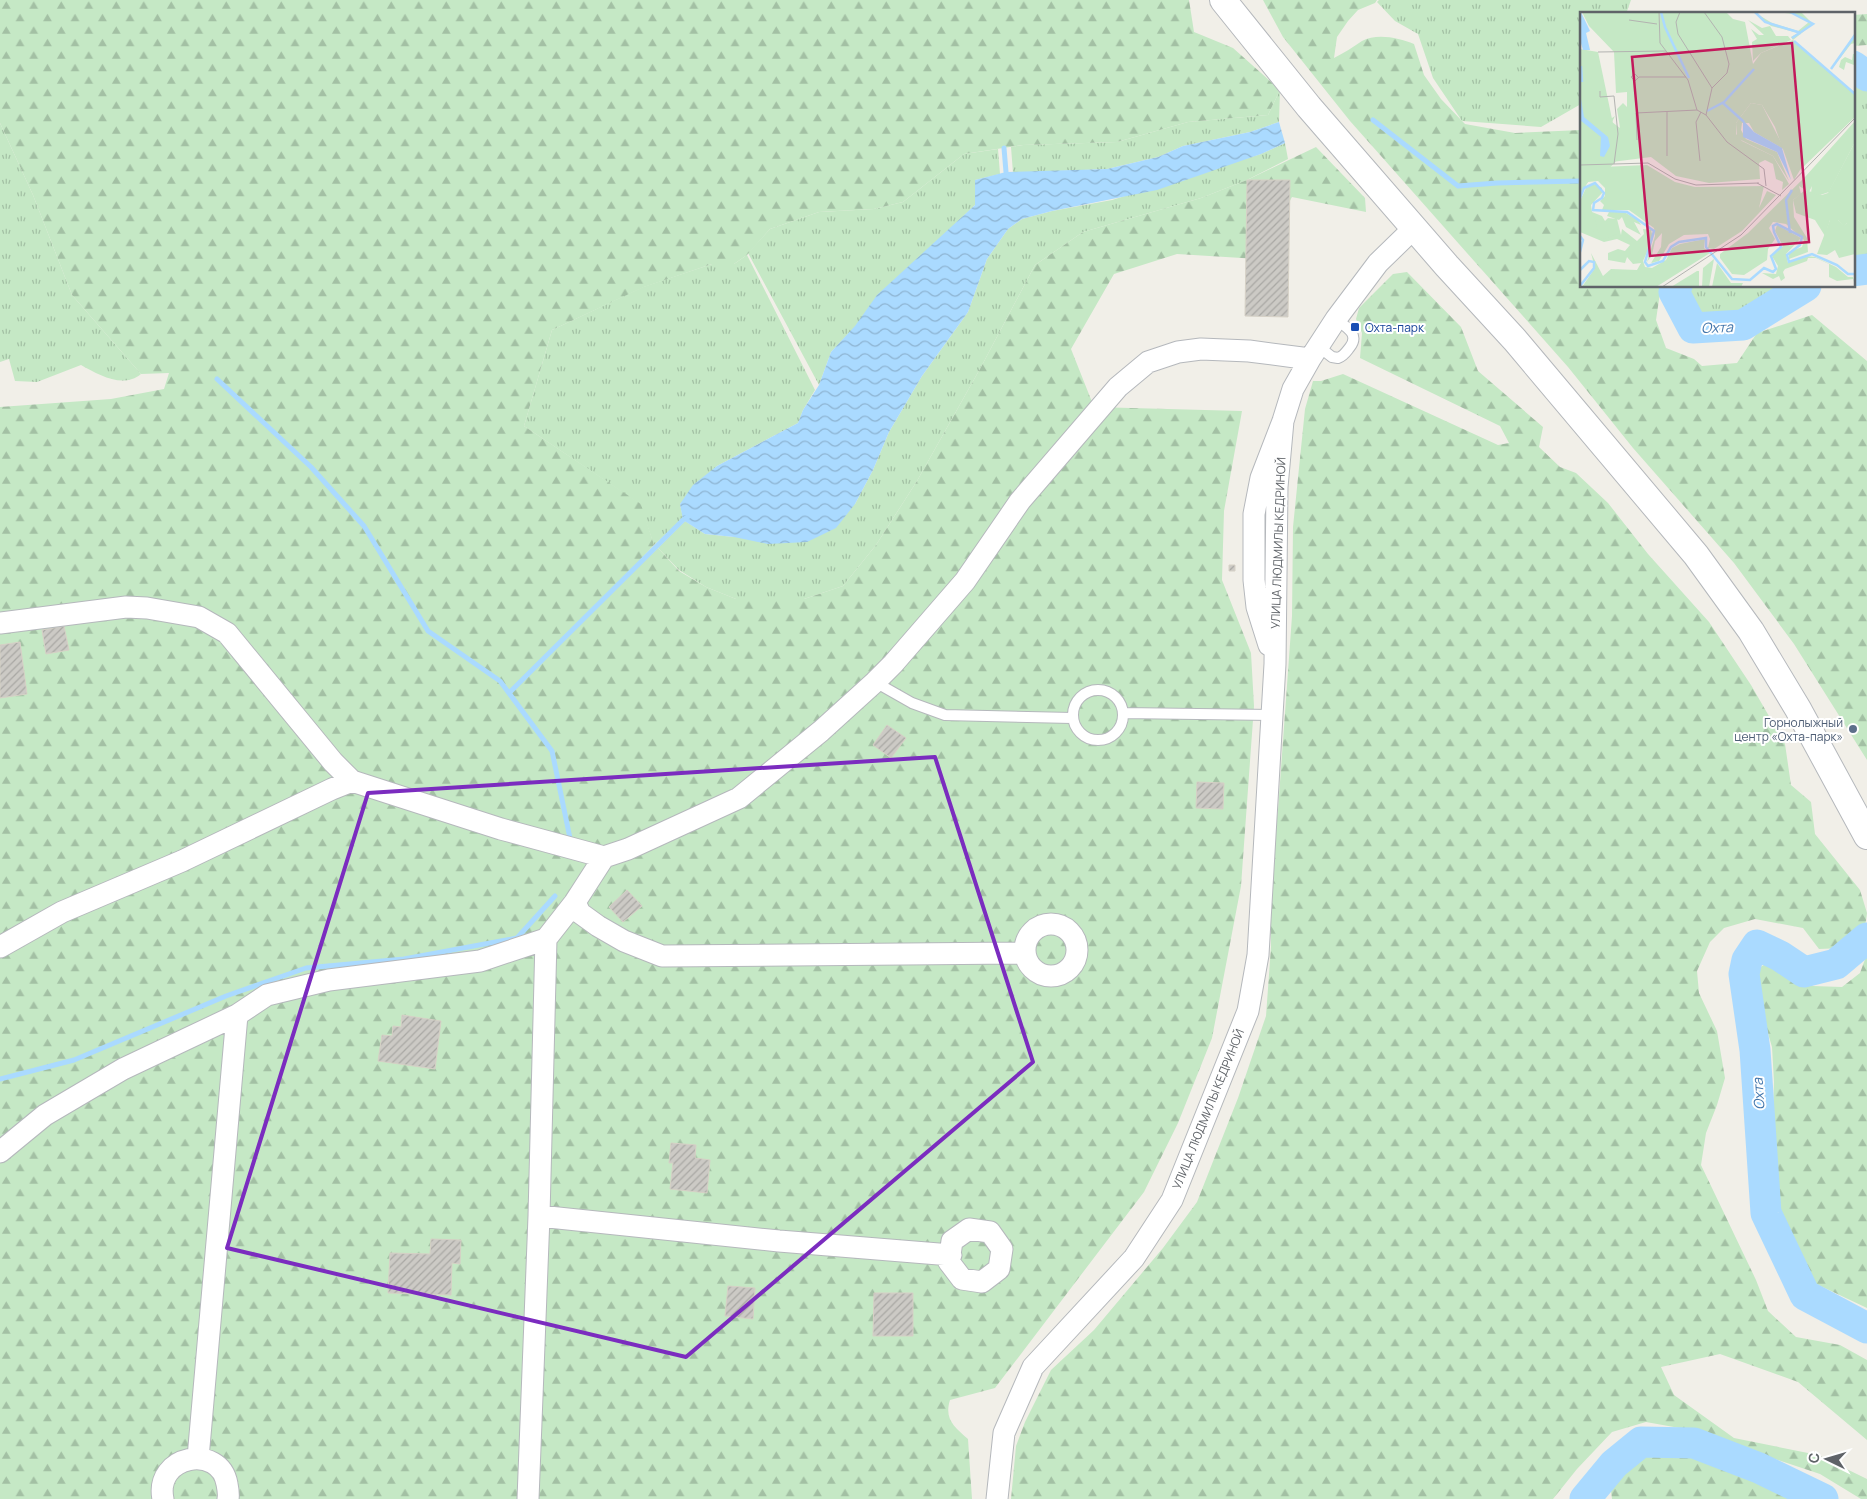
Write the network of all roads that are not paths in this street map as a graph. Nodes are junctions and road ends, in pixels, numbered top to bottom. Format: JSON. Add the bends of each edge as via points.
{"nodes":[{"id":1,"x":1223,"y":0,"type":"edge"},
{"id":2,"x":1414,"y":228,"type":"junction"},
{"id":3,"x":1314,"y":353,"type":"junction"},
{"id":4,"x":0,"y":623,"type":"edge"},
{"id":5,"x":875,"y":682,"type":"junction"},
{"id":6,"x":1123,"y":713,"type":"junction"},
{"id":7,"x":1272,"y":715,"type":"junction"},
{"id":8,"x":1072,"y":718,"type":"junction"},
{"id":9,"x":352,"y":782,"type":"junction"},
{"id":10,"x":1867,"y":836,"type":"edge"},
{"id":11,"x":604,"y":857,"type":"junction"},
{"id":12,"x":575,"y":902,"type":"junction"},
{"id":13,"x":546,"y":939,"type":"junction"},
{"id":14,"x":0,"y":947,"type":"edge"},
{"id":15,"x":1025,"y":953,"type":"dead end"},
{"id":16,"x":236,"y":1015,"type":"junction"},
{"id":17,"x":0,"y":1152,"type":"edge"},
{"id":18,"x":539,"y":1216,"type":"junction"},
{"id":19,"x":950,"y":1255,"type":"dead end"},
{"id":20,"x":198,"y":1458,"type":"junction"},
{"id":21,"x":163,"y":1499,"type":"edge"},
{"id":22,"x":228,"y":1499,"type":"edge"},
{"id":23,"x":528,"y":1499,"type":"edge"},
{"id":24,"x":997,"y":1499,"type":"edge"}],
"edges":[{"from":1,"to":2,"type":"street","via":[[1309,107]]},
{"from":2,"to":3,"type":"street","name":"УЛИЦА ЛЮДМИЛЫ КЕДРИНОЙ","via":[[1378,263]]},
{"from":2,"to":10,"type":"street","via":[[1533,362],[1696,555],[1751,631]]},
{"from":3,"to":5,"type":"street","via":[[1201,349],[1178,352],[1148,362],[1118,387],[1020,501],[965,581]]},
{"from":3,"to":7,"type":"street","name":"УЛИЦА ЛЮДМИЛЫ КЕДРИНОЙ","via":[[1294,389],[1261,478],[1254,514],[1257,607],[1275,664]]},
{"from":4,"to":9,"type":"street","via":[[126,607],[199,617],[227,633]]},
{"from":5,"to":8,"type":"lane","via":[[945,715]]},
{"from":5,"to":11,"type":"street","via":[[822,731],[739,798]]},
{"from":6,"to":7,"type":"lane"},
{"from":6,"to":8,"type":"lane","via":[[1117,699],[1103,691],[1088,692],[1076,702]]},
{"from":6,"to":8,"type":"lane","via":[[1120,729],[1100,740],[1092,740],[1078,732]]},
{"from":7,"to":24,"type":"street","name":"УЛИЦА ЛЮДМИЛЫ КЕДРИНОЙ","via":[[1258,955],[1248,1011],[1172,1200],[1134,1258],[1033,1366],[1004,1433]]},
{"from":9,"to":11,"type":"street","via":[[501,829]]},
{"from":9,"to":14,"type":"street","via":[[182,861],[62,912]]},
{"from":11,"to":12,"type":"street"},
{"from":12,"to":13,"type":"street"},
{"from":12,"to":15,"type":"street","via":[[580,913],[598,926],[624,941],[662,956]]},
{"from":13,"to":16,"type":"street","via":[[480,961],[330,980],[267,995]]},
{"from":13,"to":18,"type":"street"},
{"from":16,"to":17,"type":"street","via":[[123,1069],[46,1115]]},
{"from":16,"to":20,"type":"street"},
{"from":18,"to":19,"type":"street"},
{"from":18,"to":23,"type":"street"},
{"from":20,"to":21,"type":"street","via":[[180,1461],[167,1473],[161,1489]]},
{"from":20,"to":22,"type":"street","via":[[214,1464],[226,1477]]}]}
